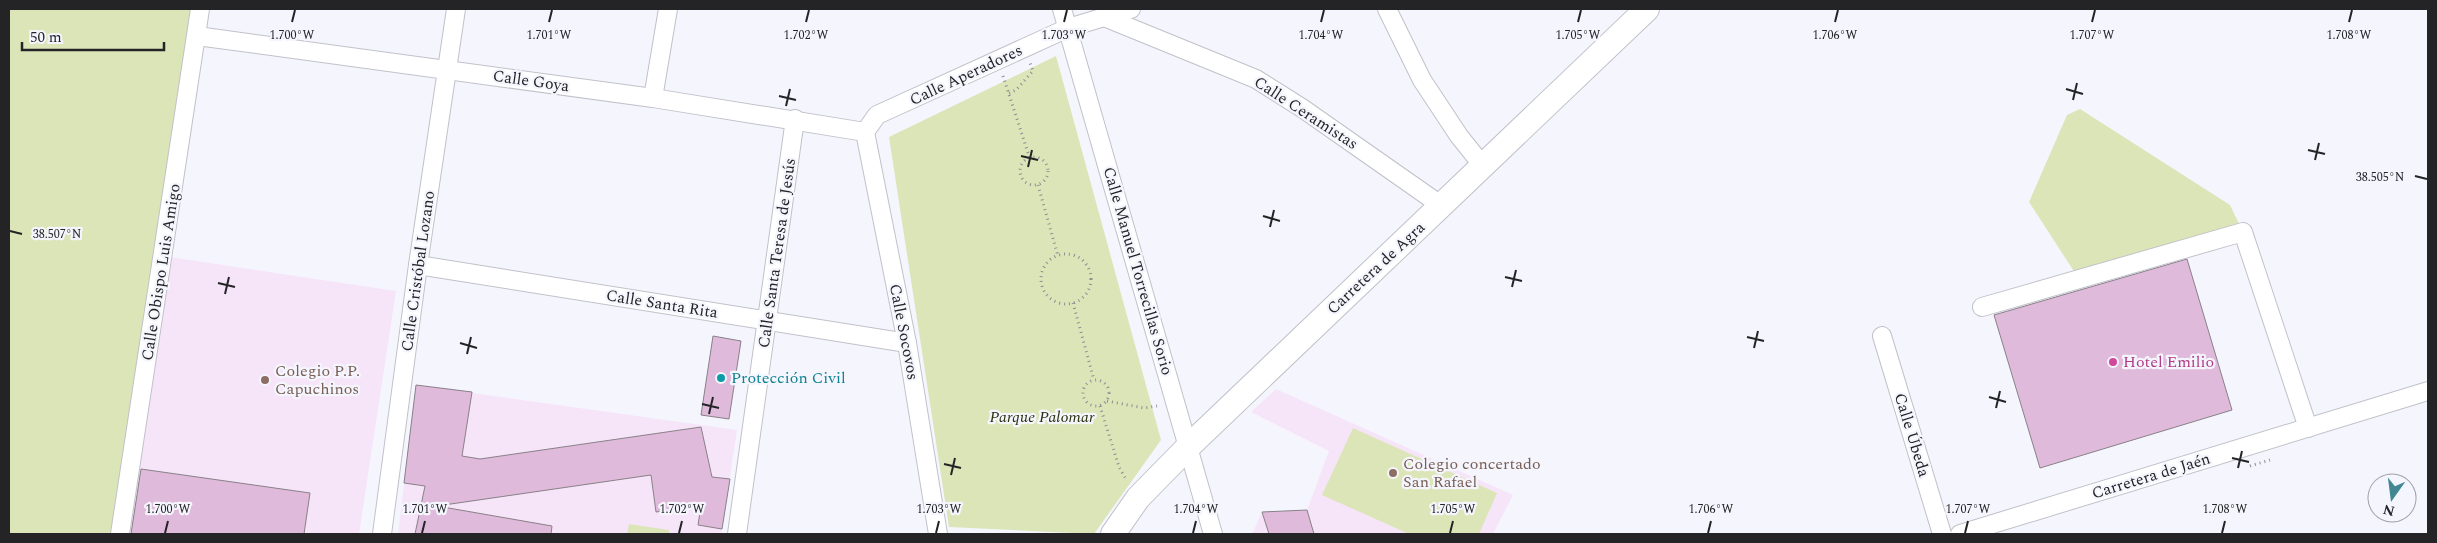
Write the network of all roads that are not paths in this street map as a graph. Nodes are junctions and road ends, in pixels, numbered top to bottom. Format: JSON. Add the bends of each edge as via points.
{"nodes":[{"id":1,"x":200,"y":9,"type":"edge"},
{"id":2,"x":456,"y":9,"type":"edge"},
{"id":3,"x":668,"y":9,"type":"edge"},
{"id":4,"x":1062,"y":9,"type":"edge"},
{"id":5,"x":1131,"y":9,"type":"edge"},
{"id":6,"x":1386,"y":9,"type":"edge"},
{"id":7,"x":1647,"y":9,"type":"edge"},
{"id":8,"x":1104,"y":17,"type":"junction"},
{"id":9,"x":1068,"y":28,"type":"junction"},
{"id":10,"x":197,"y":36,"type":"junction"},
{"id":11,"x":447,"y":70,"type":"junction"},
{"id":12,"x":653,"y":98,"type":"junction"},
{"id":13,"x":795,"y":120,"type":"junction"},
{"id":14,"x":864,"y":132,"type":"junction"},
{"id":15,"x":1483,"y":166,"type":"junction"},
{"id":16,"x":1442,"y":206,"type":"junction"},
{"id":17,"x":418,"y":265,"type":"junction"},
{"id":18,"x":1982,"y":307,"type":"dead end"},
{"id":19,"x":768,"y":321,"type":"junction"},
{"id":20,"x":1882,"y":336,"type":"dead end"},
{"id":21,"x":907,"y":343,"type":"junction"},
{"id":22,"x":2428,"y":391,"type":"edge"},
{"id":23,"x":2308,"y":428,"type":"junction"},
{"id":24,"x":1188,"y":446,"type":"junction"},
{"id":25,"x":120,"y":534,"type":"edge"},
{"id":26,"x":382,"y":534,"type":"edge"},
{"id":27,"x":737,"y":534,"type":"edge"},
{"id":28,"x":938,"y":534,"type":"edge"},
{"id":29,"x":1113,"y":534,"type":"edge"},
{"id":30,"x":1213,"y":534,"type":"edge"},
{"id":31,"x":1942,"y":534,"type":"edge"},
{"id":32,"x":1960,"y":534,"type":"edge"}],
"edges":[{"from":1,"to":10,"type":"street","name":"Calle Obispo Luis Amigo"},
{"from":2,"to":11,"type":"street","name":"Calle Cristóbal Lozano"},
{"from":3,"to":12,"type":"street"},
{"from":4,"to":9,"type":"street","name":"Calle Manuel Torrecillas Sorio"},
{"from":5,"to":8,"type":"street","name":"Calle Aperadores"},
{"from":6,"to":15,"type":"street","via":[[1422,80]]},
{"from":7,"to":15,"type":"street","name":"Carretera de Agra"},
{"from":8,"to":9,"type":"street","name":"Calle Aperadores"},
{"from":8,"to":16,"type":"street","name":"Calle Ceramistas","via":[[1256,79]]},
{"from":9,"to":14,"type":"street","name":"Calle Aperadores","via":[[877,116]]},
{"from":9,"to":24,"type":"street","name":"Calle Manuel Torrecillas Sorio"},
{"from":10,"to":11,"type":"street","name":"Calle Goya"},
{"from":10,"to":25,"type":"street","name":"Calle Obispo Luis Amigo"},
{"from":11,"to":12,"type":"street","name":"Calle Goya"},
{"from":11,"to":17,"type":"street","name":"Calle Cristóbal Lozano"},
{"from":12,"to":13,"type":"street","name":"Calle Goya"},
{"from":13,"to":14,"type":"street","name":"Calle Goya"},
{"from":13,"to":19,"type":"street","name":"Calle Santa Teresa de Jesús"},
{"from":14,"to":21,"type":"street","name":"Calle Socovos"},
{"from":15,"to":16,"type":"street","name":"Carretera de Agra"},
{"from":16,"to":24,"type":"street","name":"Carretera de Agra"},
{"from":17,"to":19,"type":"street","name":"Calle Santa Rita"},
{"from":17,"to":26,"type":"street","name":"Calle Cristóbal Lozano"},
{"from":18,"to":23,"type":"street","via":[[2243,232]]},
{"from":19,"to":21,"type":"street","name":"Calle Santa Rita"},
{"from":19,"to":27,"type":"street","name":"Calle Santa Teresa de Jesús"},
{"from":20,"to":31,"type":"street","name":"Calle Úbeda"},
{"from":21,"to":28,"type":"street","name":"Calle Socovos"},
{"from":22,"to":23,"type":"street","name":"Carretera de Jaén"},
{"from":23,"to":32,"type":"street","name":"Carretera de Jaén"},
{"from":24,"to":29,"type":"street","name":"Carretera de Agra","via":[[1138,498]]},
{"from":24,"to":30,"type":"street","name":"Calle Manuel Torrecillas Sorio"}]}
